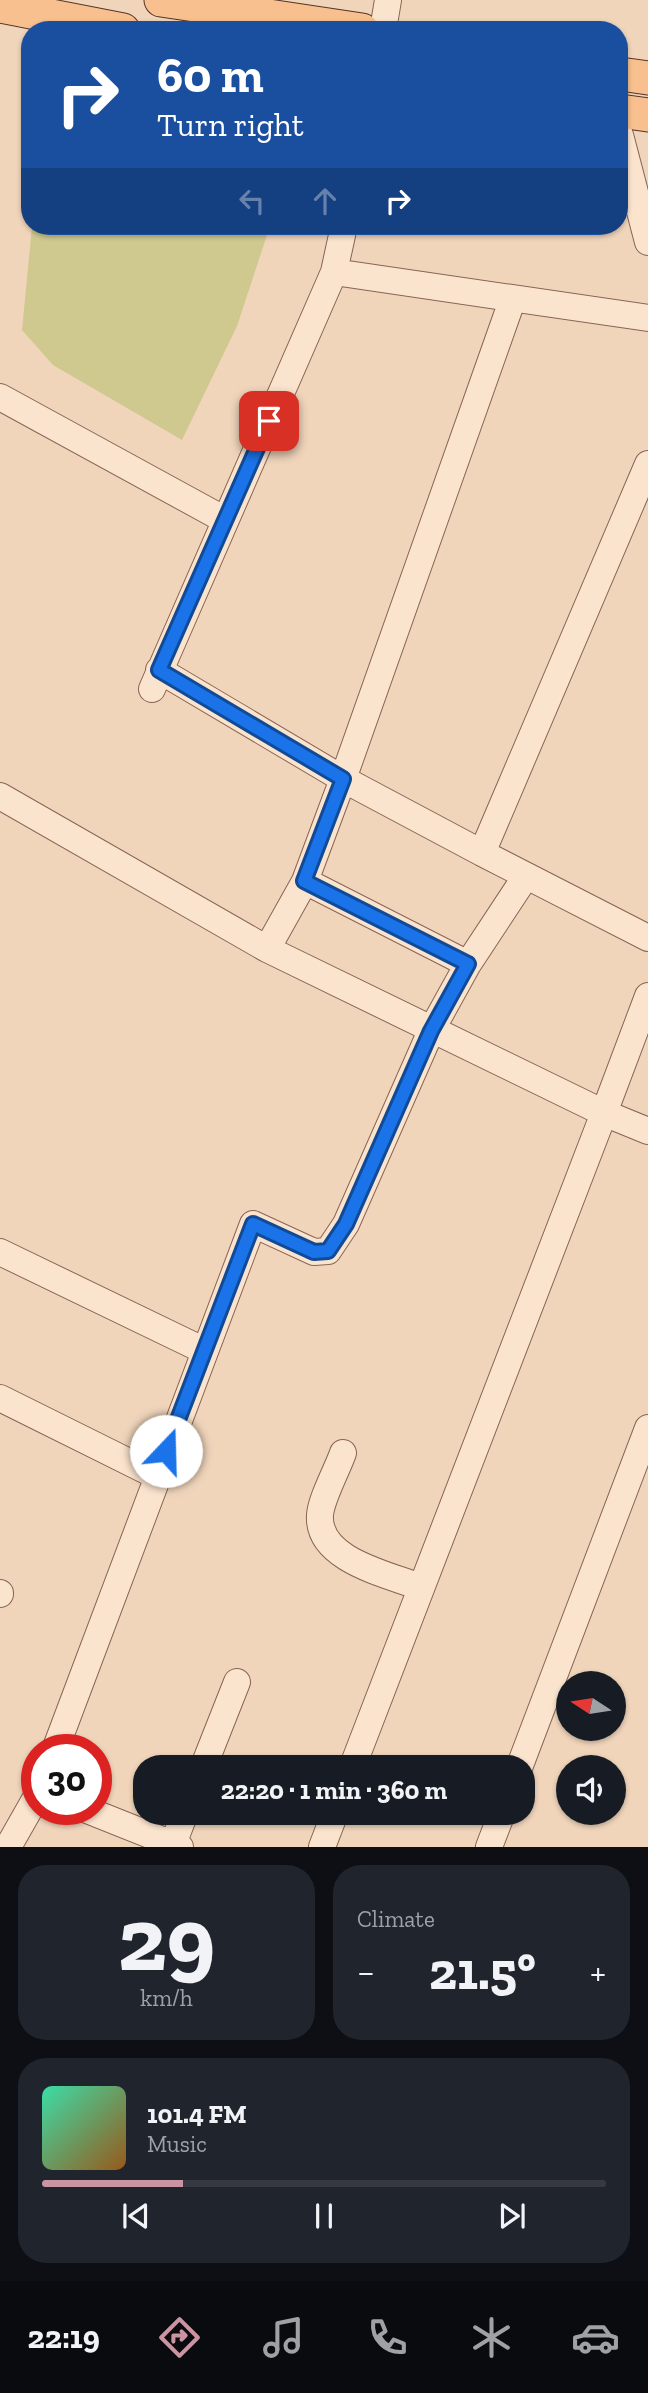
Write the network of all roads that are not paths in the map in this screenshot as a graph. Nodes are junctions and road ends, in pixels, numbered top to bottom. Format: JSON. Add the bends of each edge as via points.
{"nodes":[{"id":1,"x":161,"y":0,"type":"edge"},
{"id":2,"x":388,"y":0,"type":"edge"},
{"id":3,"x":0,"y":6,"type":"edge"},
{"id":4,"x":77,"y":21,"type":"edge"},
{"id":5,"x":302,"y":21,"type":"edge"},
{"id":6,"x":384,"y":21,"type":"edge"},
{"id":7,"x":628,"y":75,"type":"edge"},
{"id":8,"x":648,"y":78,"type":"edge"},
{"id":9,"x":628,"y":112,"type":"edge"},
{"id":10,"x":648,"y":115,"type":"edge"},
{"id":11,"x":628,"y":166,"type":"edge"},
{"id":12,"x":342,"y":235,"type":"edge"},
{"id":13,"x":648,"y":242,"type":"edge"},
{"id":14,"x":334,"y":272,"type":"junction"},
{"id":15,"x":513,"y":298,"type":"junction"},
{"id":16,"x":648,"y":318,"type":"edge"},
{"id":17,"x":0,"y":397,"type":"edge"},
{"id":18,"x":648,"y":464,"type":"edge"},
{"id":19,"x":225,"y":520,"type":"junction"},
{"id":20,"x":343,"y":779,"type":"junction"},
{"id":21,"x":0,"y":796,"type":"edge"},
{"id":22,"x":482,"y":853,"type":"junction"},
{"id":23,"x":526,"y":876,"type":"junction"},
{"id":24,"x":304,"y":881,"type":"junction"},
{"id":25,"x":648,"y":938,"type":"edge"},
{"id":26,"x":267,"y":949,"type":"junction"},
{"id":27,"x":468,"y":964,"type":"junction"},
{"id":28,"x":648,"y":996,"type":"edge"},
{"id":29,"x":431,"y":1031,"type":"junction"},
{"id":30,"x":604,"y":1113,"type":"junction"},
{"id":31,"x":648,"y":1131,"type":"edge"},
{"id":32,"x":0,"y":1252,"type":"edge"},
{"id":33,"x":205,"y":1351,"type":"junction"},
{"id":34,"x":0,"y":1398,"type":"edge"},
{"id":35,"x":648,"y":1428,"type":"edge"},
{"id":36,"x":343,"y":1453,"type":"dead end"},
{"id":37,"x":157,"y":1476,"type":"junction"},
{"id":38,"x":420,"y":1587,"type":"junction"},
{"id":39,"x":237,"y":1682,"type":"dead end"},
{"id":40,"x":61,"y":1734,"type":"edge"},
{"id":41,"x":208,"y":1755,"type":"edge"},
{"id":42,"x":357,"y":1755,"type":"edge"},
{"id":43,"x":524,"y":1755,"type":"edge"},
{"id":44,"x":112,"y":1820,"type":"edge"},
{"id":45,"x":21,"y":1824,"type":"edge"},
{"id":46,"x":182,"y":1825,"type":"edge"},
{"id":47,"x":330,"y":1825,"type":"edge"},
{"id":48,"x":497,"y":1825,"type":"edge"},
{"id":49,"x":177,"y":1846,"type":"edge"},
{"id":50,"x":8,"y":1847,"type":"edge"},
{"id":51,"x":322,"y":1847,"type":"edge"},
{"id":52,"x":489,"y":1847,"type":"edge"}],
"edges":[{"from":1,"to":5,"type":"main road"},
{"from":2,"to":6,"type":"street"},
{"from":3,"to":4,"type":"main road"},
{"from":7,"to":8,"type":"main road"},
{"from":9,"to":10,"type":"main road"},
{"from":11,"to":13,"type":"street"},
{"from":12,"to":14,"type":"street"},
{"from":14,"to":15,"type":"street"},
{"from":14,"to":19,"type":"street"},
{"from":15,"to":16,"type":"street"},
{"from":15,"to":20,"type":"street"},
{"from":17,"to":19,"type":"street"},
{"from":18,"to":22,"type":"street"},
{"from":19,"to":20,"type":"street","via":[[155,679]]},
{"from":20,"to":22,"type":"street"},
{"from":20,"to":24,"type":"street"},
{"from":21,"to":26,"type":"street"},
{"from":22,"to":23,"type":"street"},
{"from":23,"to":25,"type":"street"},
{"from":23,"to":27,"type":"street"},
{"from":24,"to":26,"type":"street"},
{"from":24,"to":27,"type":"street"},
{"from":26,"to":29,"type":"street"},
{"from":27,"to":29,"type":"street"},
{"from":28,"to":30,"type":"street"},
{"from":29,"to":30,"type":"street"},
{"from":29,"to":33,"type":"street","via":[[346,1224],[328,1251],[314,1252],[253,1224]]},
{"from":30,"to":31,"type":"street"},
{"from":30,"to":38,"type":"street"},
{"from":32,"to":33,"type":"street"},
{"from":33,"to":37,"type":"street"},
{"from":34,"to":37,"type":"street"},
{"from":35,"to":43,"type":"street"},
{"from":36,"to":38,"type":"street","via":[[320,1515],[323,1536],[338,1555]]},
{"from":37,"to":40,"type":"street"},
{"from":38,"to":42,"type":"street"},
{"from":39,"to":41,"type":"street"},
{"from":44,"to":49,"type":"street"},
{"from":45,"to":50,"type":"street"},
{"from":46,"to":49,"type":"street"},
{"from":47,"to":51,"type":"street"},
{"from":48,"to":52,"type":"street"}]}
